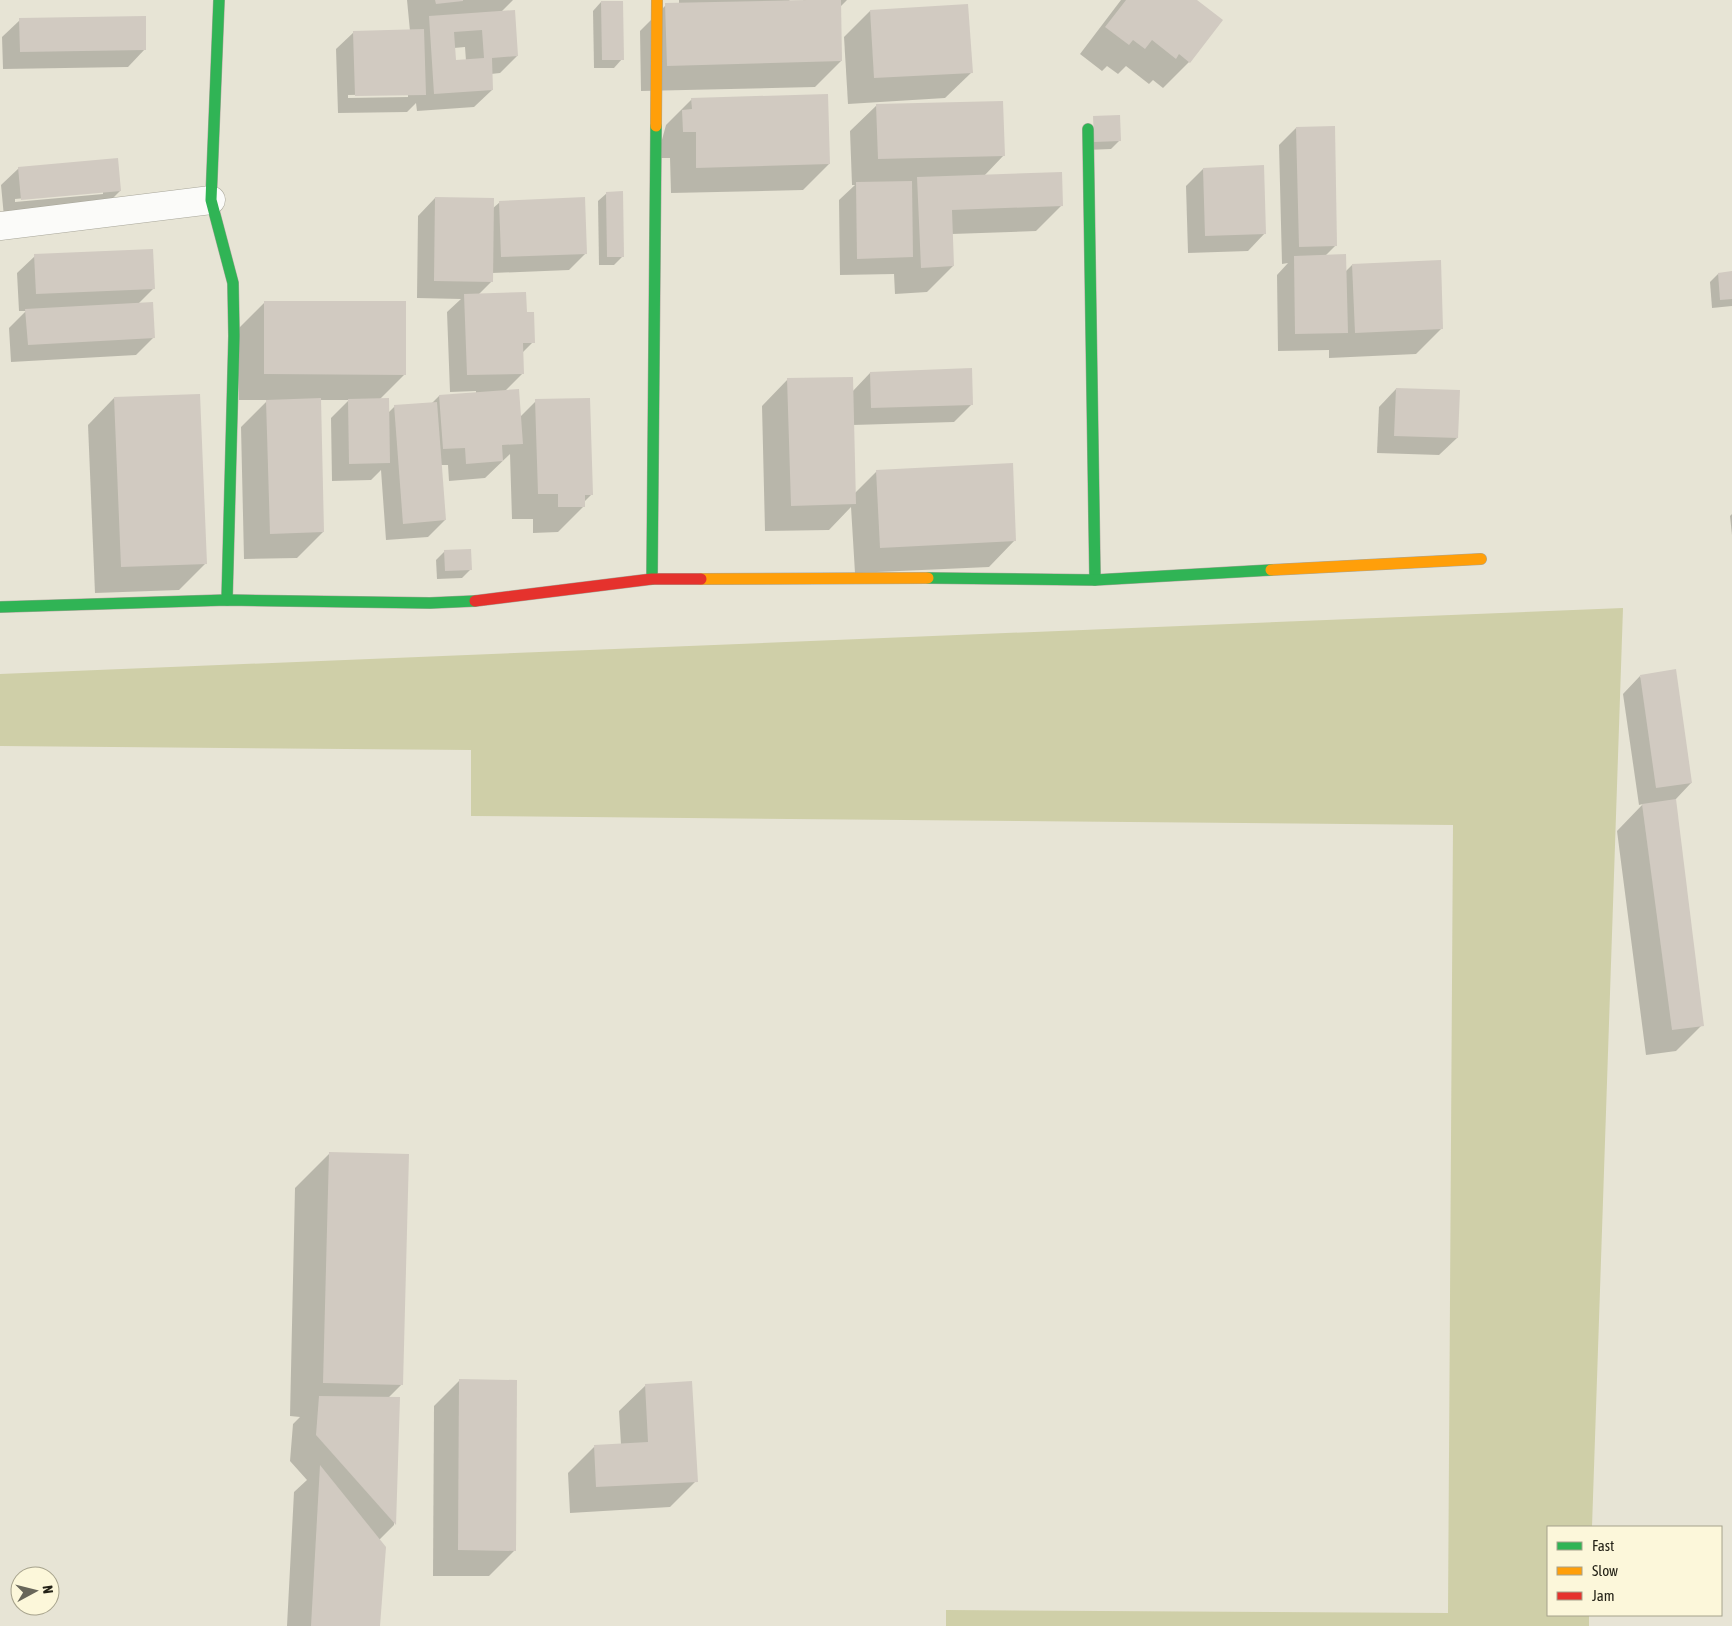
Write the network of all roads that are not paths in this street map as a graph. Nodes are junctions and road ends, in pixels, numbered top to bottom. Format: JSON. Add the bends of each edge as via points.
{"nodes":[{"id":1,"x":219,"y":0,"type":"edge"},
{"id":2,"x":657,"y":0,"type":"edge"},
{"id":3,"x":1088,"y":129,"type":"dead end"},
{"id":4,"x":211,"y":200,"type":"junction"},
{"id":5,"x":0,"y":226,"type":"edge"},
{"id":6,"x":1482,"y":559,"type":"dead end"},
{"id":7,"x":652,"y":579,"type":"junction"},
{"id":8,"x":1095,"y":580,"type":"junction"},
{"id":9,"x":227,"y":600,"type":"junction"},
{"id":10,"x":0,"y":607,"type":"edge"}],
"edges":[{"from":1,"to":4,"type":"street"},
{"from":2,"to":7,"type":"street"},
{"from":3,"to":8,"type":"street"},
{"from":4,"to":5,"type":"street"},
{"from":4,"to":9,"type":"street","via":[[233,283]]},
{"from":6,"to":8,"type":"street"},
{"from":7,"to":8,"type":"street","via":[[891,577]]},
{"from":7,"to":9,"type":"street","via":[[465,601]]},
{"from":9,"to":10,"type":"street"}]}
